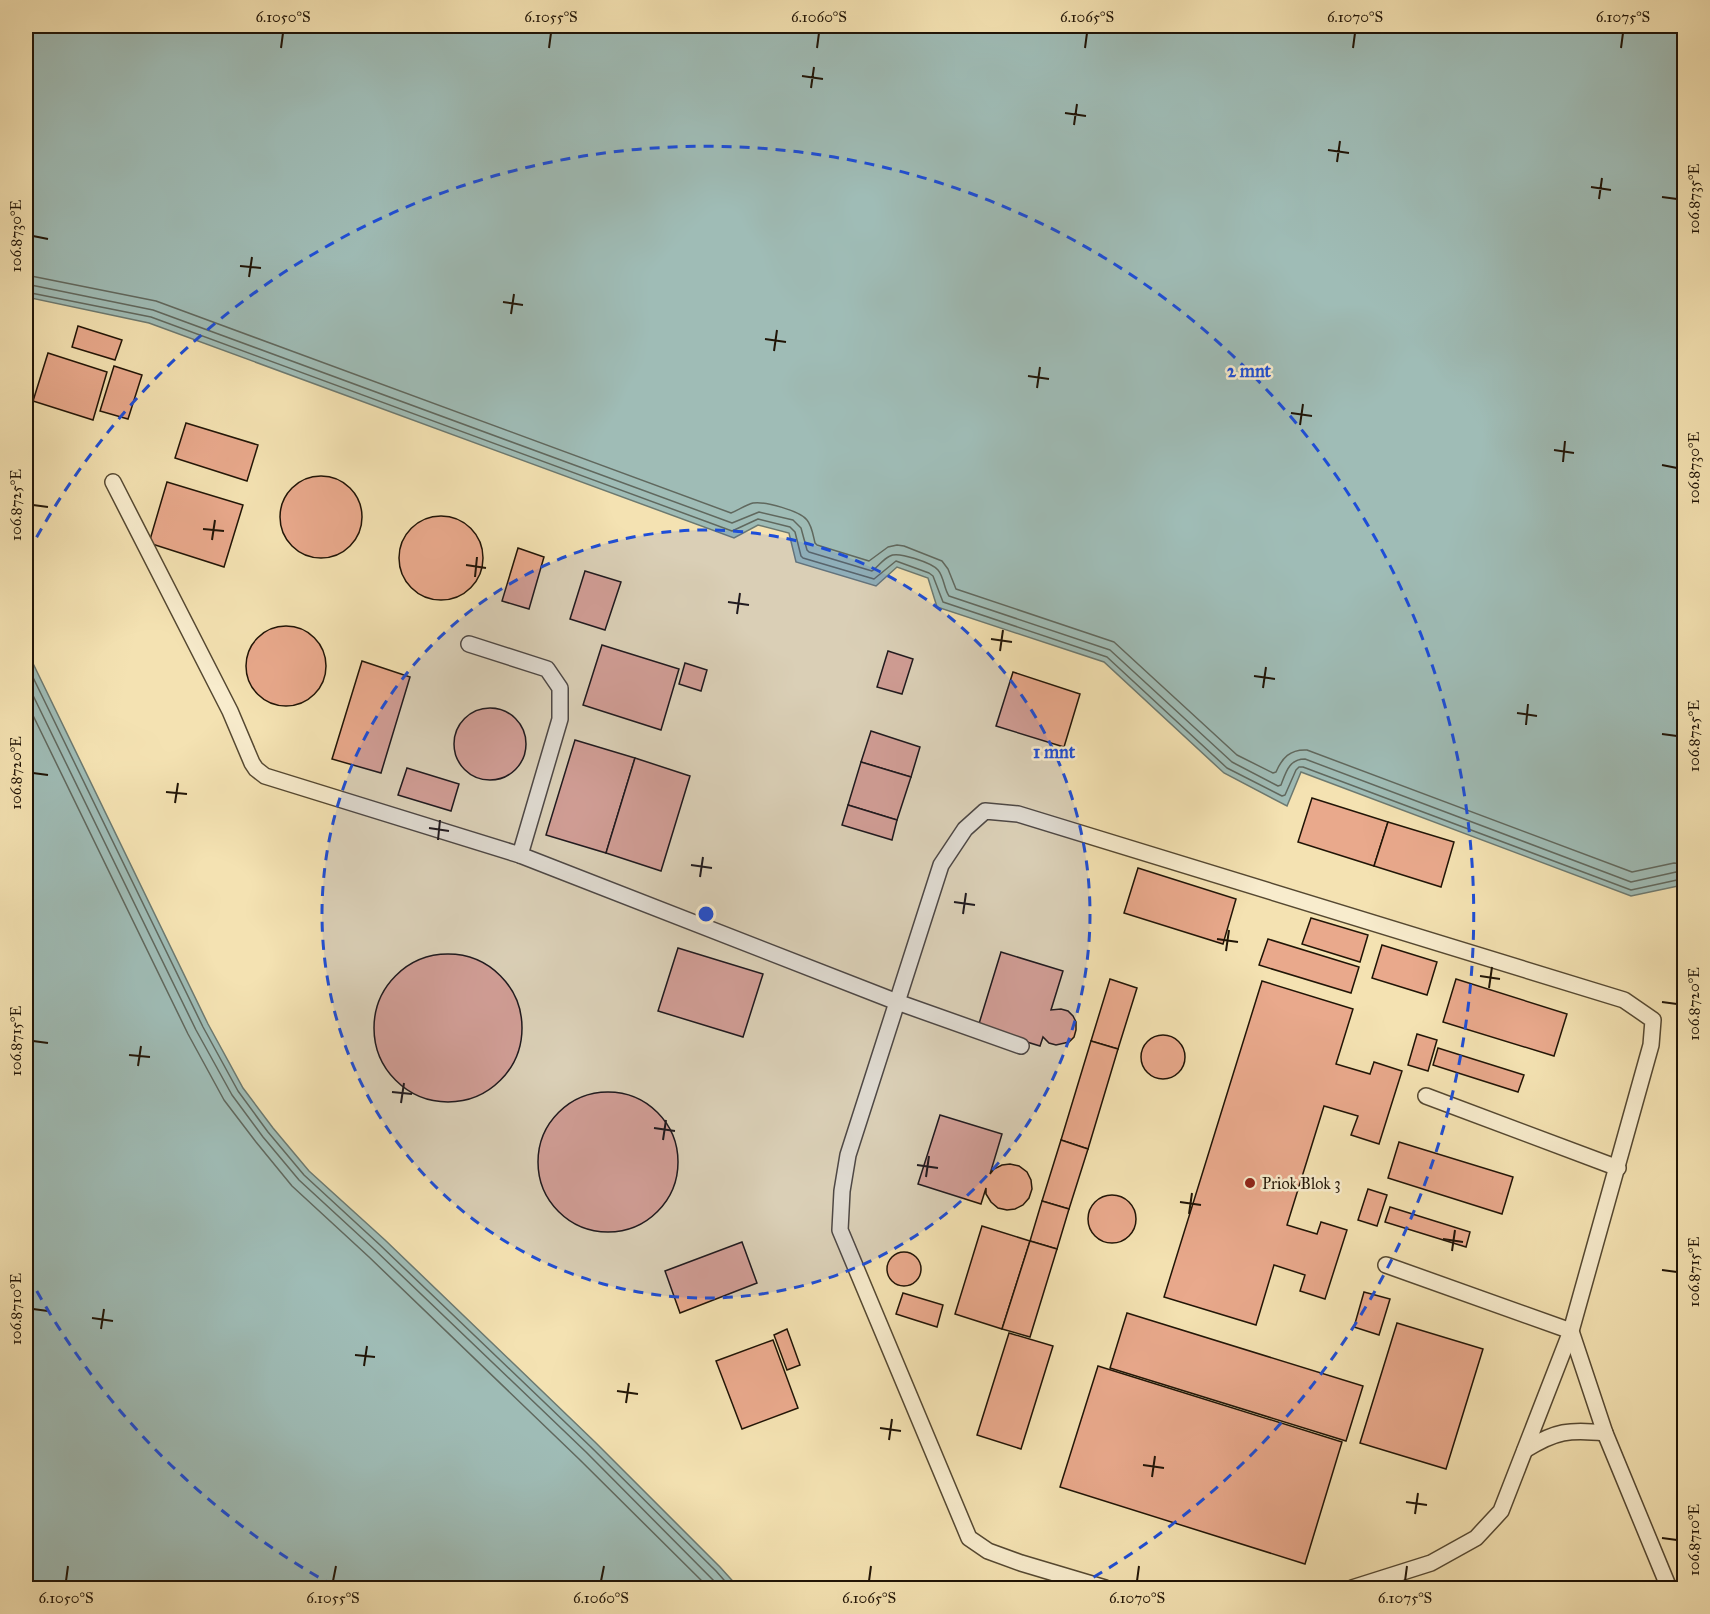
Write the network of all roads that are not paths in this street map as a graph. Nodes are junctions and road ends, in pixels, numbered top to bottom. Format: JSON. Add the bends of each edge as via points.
{"nodes":[{"id":1,"x":113,"y":482,"type":"dead end"},
{"id":2,"x":470,"y":644,"type":"dead end"},
{"id":3,"x":520,"y":855,"type":"junction"},
{"id":4,"x":897,"y":1002,"type":"junction"},
{"id":5,"x":1021,"y":1046,"type":"dead end"},
{"id":6,"x":1426,"y":1096,"type":"dead end"},
{"id":7,"x":1618,"y":1168,"type":"junction"},
{"id":8,"x":1386,"y":1265,"type":"dead end"},
{"id":9,"x":1571,"y":1331,"type":"junction"},
{"id":10,"x":1605,"y":1433,"type":"junction"},
{"id":11,"x":1525,"y":1450,"type":"junction"},
{"id":12,"x":1105,"y":1588,"type":"edge"},
{"id":13,"x":1352,"y":1588,"type":"edge"},
{"id":14,"x":1669,"y":1588,"type":"edge"}],
"edges":[{"from":1,"to":3,"type":"lane","via":[[256,769],[265,776]]},
{"from":2,"to":3,"type":"lane","via":[[547,669],[560,688],[560,719]]},
{"from":3,"to":4,"type":"lane"},
{"from":4,"to":5,"type":"lane"},
{"from":4,"to":7,"type":"lane","via":[[940,865],[965,829],[985,811],[1018,814],[1624,1000],[1653,1020],[1652,1045]]},
{"from":4,"to":12,"type":"lane","via":[[848,1155],[840,1230],[969,1538],[988,1551]]},
{"from":6,"to":7,"type":"lane"},
{"from":7,"to":9,"type":"lane"},
{"from":8,"to":9,"type":"lane"},
{"from":9,"to":10,"type":"lane"},
{"from":9,"to":11,"type":"lane"},
{"from":10,"to":11,"type":"lane","via":[[1559,1433]]},
{"from":10,"to":14,"type":"lane"},
{"from":11,"to":13,"type":"lane","via":[[1501,1511],[1476,1538],[1431,1563]]}]}
